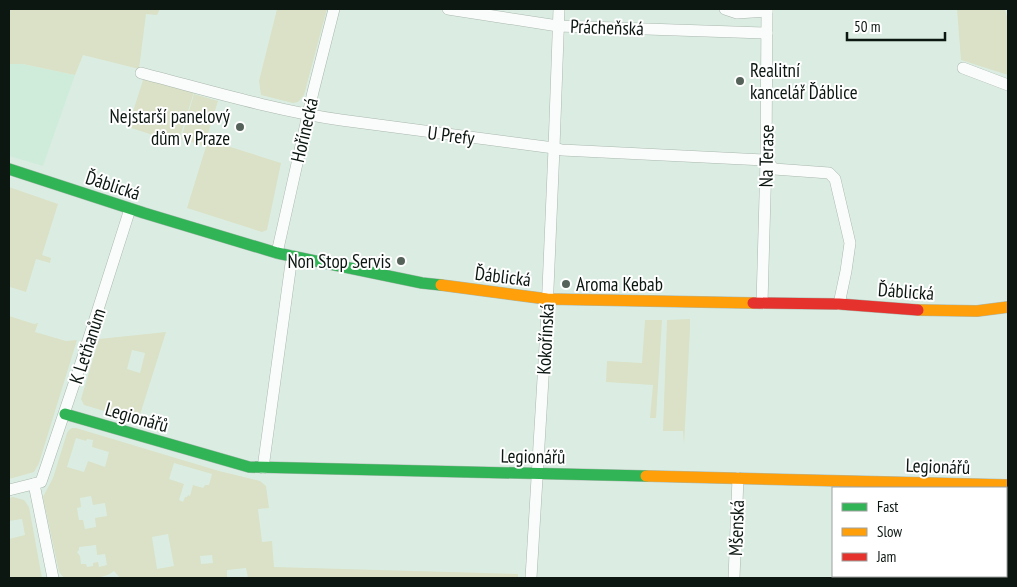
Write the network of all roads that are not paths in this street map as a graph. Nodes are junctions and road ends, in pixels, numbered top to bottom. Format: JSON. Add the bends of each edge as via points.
{"nodes":[{"id":1,"x":334,"y":9,"type":"edge"},
{"id":2,"x":448,"y":9,"type":"edge"},
{"id":3,"x":559,"y":9,"type":"edge"},
{"id":4,"x":725,"y":9,"type":"edge"},
{"id":5,"x":767,"y":10,"type":"edge"},
{"id":6,"x":558,"y":26,"type":"junction"},
{"id":7,"x":767,"y":33,"type":"junction"},
{"id":8,"x":963,"y":68,"type":"dead end"},
{"id":9,"x":141,"y":72,"type":"dead end"},
{"id":10,"x":1008,"y":85,"type":"edge"},
{"id":11,"x":308,"y":115,"type":"junction"},
{"id":12,"x":554,"y":148,"type":"junction"},
{"id":13,"x":766,"y":160,"type":"junction"},
{"id":14,"x":9,"y":169,"type":"edge"},
{"id":15,"x":130,"y":209,"type":"junction"},
{"id":16,"x":277,"y":252,"type":"junction"},
{"id":17,"x":292,"y":256,"type":"junction"},
{"id":18,"x":547,"y":299,"type":"junction"},
{"id":19,"x":762,"y":303,"type":"junction"},
{"id":20,"x":839,"y":304,"type":"junction"},
{"id":21,"x":1008,"y":307,"type":"edge"},
{"id":22,"x":65,"y":414,"type":"junction"},
{"id":23,"x":263,"y":468,"type":"junction"},
{"id":24,"x":537,"y":473,"type":"junction"},
{"id":25,"x":738,"y":478,"type":"junction"},
{"id":26,"x":38,"y":483,"type":"junction"},
{"id":27,"x":1008,"y":486,"type":"edge"},
{"id":28,"x":9,"y":490,"type":"edge"},
{"id":29,"x":53,"y":578,"type":"edge"},
{"id":30,"x":531,"y":578,"type":"edge"},
{"id":31,"x":734,"y":578,"type":"edge"}],
"edges":[{"from":1,"to":11,"type":"street","name":"Hořínecká"},
{"from":2,"to":6,"type":"street","name":"Prácheňská"},
{"from":3,"to":6,"type":"street","name":"Kokořínská"},
{"from":4,"to":5,"type":"street","via":[[737,13]]},
{"from":5,"to":7,"type":"street","name":"Na Terase"},
{"from":6,"to":7,"type":"street","name":"Prácheňská"},
{"from":6,"to":12,"type":"street","name":"Kokořínská"},
{"from":7,"to":13,"type":"street","name":"Na Terase"},
{"from":8,"to":10,"type":"street"},
{"from":9,"to":11,"type":"street","name":"U Prefy"},
{"from":11,"to":12,"type":"street","name":"U Prefy"},
{"from":11,"to":16,"type":"street","name":"Hořínecká"},
{"from":12,"to":13,"type":"street","name":"U Prefy"},
{"from":12,"to":18,"type":"street","name":"Kokořínská"},
{"from":13,"to":19,"type":"street","name":"Na Terase"},
{"from":13,"to":20,"type":"street","via":[[774,169],[829,173],[835,179],[850,243]]},
{"from":14,"to":15,"type":"main road","name":"Ďáblická"},
{"from":15,"to":16,"type":"main road","name":"Ďáblická"},
{"from":15,"to":22,"type":"street","name":"K Letňanům"},
{"from":16,"to":17,"type":"main road","name":"Ďáblická"},
{"from":17,"to":18,"type":"main road","name":"Ďáblická","via":[[422,283]]},
{"from":17,"to":23,"type":"street"},
{"from":18,"to":19,"type":"main road","name":"Ďáblická"},
{"from":18,"to":24,"type":"street","name":"Kokořínská"},
{"from":19,"to":20,"type":"main road","name":"Ďáblická"},
{"from":20,"to":21,"type":"main road","name":"Ďáblická","via":[[926,311]]},
{"from":22,"to":23,"type":"main road","name":"Legionářů","via":[[249,467]]},
{"from":22,"to":26,"type":"street","name":"K Letňanům"},
{"from":23,"to":24,"type":"main road","name":"Legionářů"},
{"from":24,"to":25,"type":"main road","name":"Legionářů"},
{"from":24,"to":30,"type":"street","name":"Kokořínská"},
{"from":25,"to":27,"type":"main road","name":"Legionářů"},
{"from":25,"to":31,"type":"street","name":"Mšenská"},
{"from":26,"to":28,"type":"street"},
{"from":26,"to":29,"type":"street"}]}
